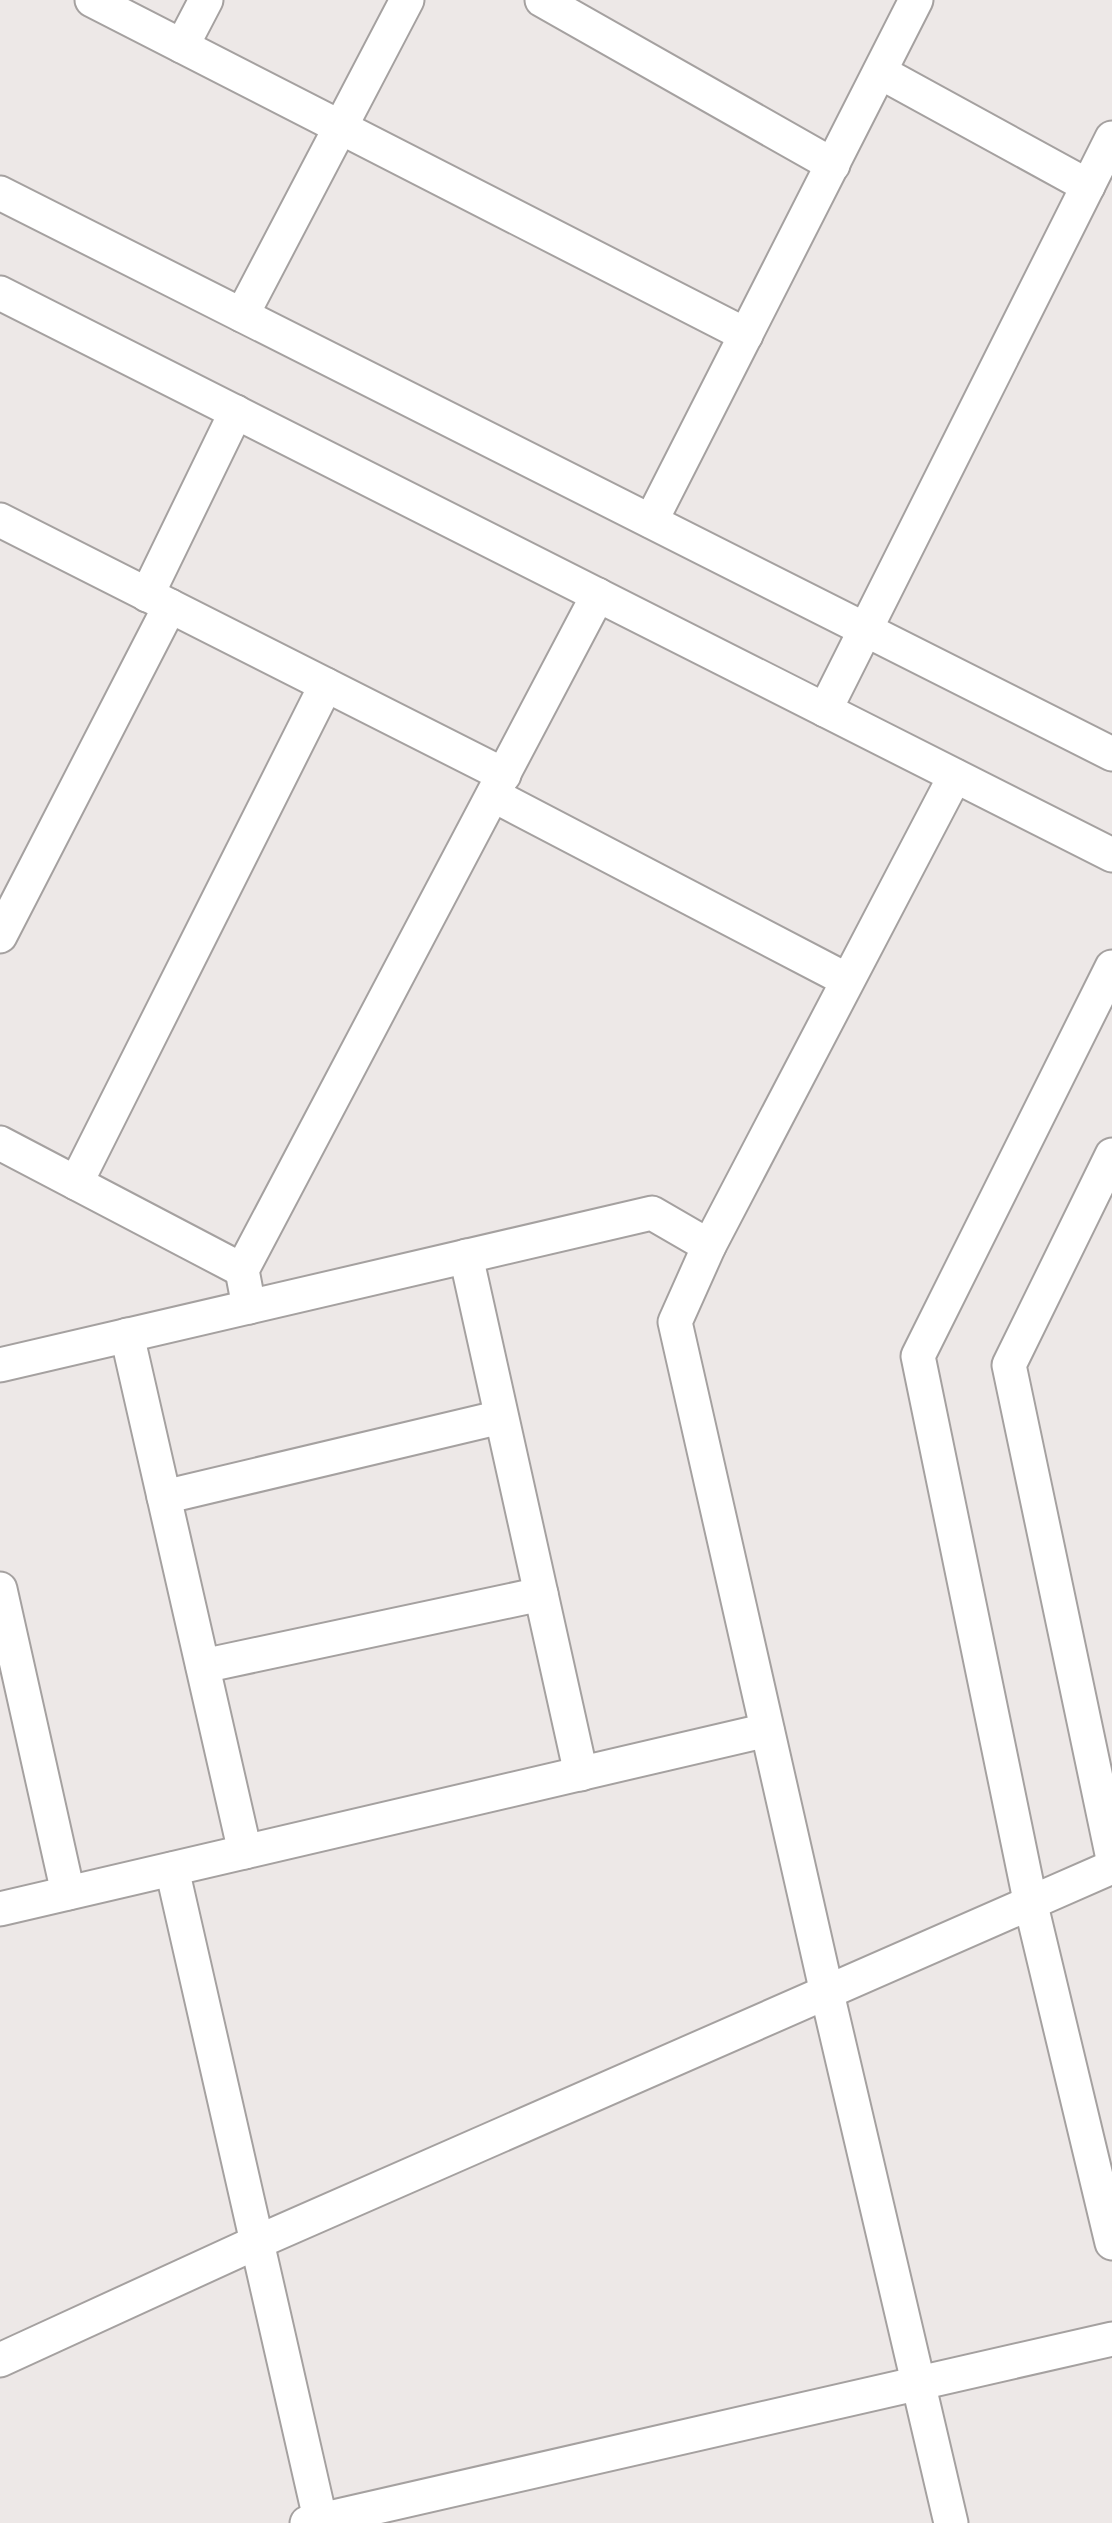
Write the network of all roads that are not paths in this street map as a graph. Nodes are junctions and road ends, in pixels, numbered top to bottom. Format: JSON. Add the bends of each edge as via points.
{"nodes":[{"id":1,"x":92,"y":0,"type":"edge"},
{"id":2,"x":206,"y":0,"type":"edge"},
{"id":3,"x":407,"y":0,"type":"edge"},
{"id":4,"x":542,"y":0,"type":"edge"},
{"id":5,"x":906,"y":4,"type":"edge"},
{"id":6,"x":182,"y":46,"type":"junction"},
{"id":7,"x":880,"y":72,"type":"junction"},
{"id":8,"x":339,"y":127,"type":"junction"},
{"id":9,"x":1112,"y":138,"type":"edge"},
{"id":10,"x":833,"y":164,"type":"junction"},
{"id":11,"x":1088,"y":186,"type":"junction"},
{"id":12,"x":0,"y":192,"type":"edge"},
{"id":13,"x":0,"y":293,"type":"edge"},
{"id":14,"x":242,"y":315,"type":"junction"},
{"id":15,"x":746,"y":335,"type":"junction"},
{"id":16,"x":236,"y":412,"type":"junction"},
{"id":17,"x":0,"y":520,"type":"edge"},
{"id":18,"x":651,"y":522,"type":"junction"},
{"id":19,"x":598,"y":595,"type":"junction"},
{"id":20,"x":159,"y":601,"type":"junction"},
{"id":21,"x":866,"y":630,"type":"junction"},
{"id":22,"x":326,"y":685,"type":"junction"},
{"id":23,"x":825,"y":710,"type":"junction"},
{"id":24,"x":1112,"y":754,"type":"edge"},
{"id":25,"x":955,"y":776,"type":"junction"},
{"id":26,"x":498,"y":785,"type":"junction"},
{"id":27,"x":1112,"y":855,"type":"edge"},
{"id":28,"x":0,"y":936,"type":"edge"},
{"id":29,"x":1112,"y":967,"type":"edge"},
{"id":30,"x":847,"y":981,"type":"junction"},
{"id":31,"x":0,"y":1143,"type":"edge"},
{"id":32,"x":1112,"y":1155,"type":"edge"},
{"id":33,"x":33,"y":1161,"type":"junction"},
{"id":34,"x":0,"y":1169,"type":"edge"},
{"id":35,"x":76,"y":1183,"type":"junction"},
{"id":36,"x":709,"y":1246,"type":"junction"},
{"id":37,"x":466,"y":1256,"type":"junction"},
{"id":38,"x":242,"y":1270,"type":"junction"},
{"id":39,"x":249,"y":1307,"type":"junction"},
{"id":40,"x":127,"y":1335,"type":"junction"},
{"id":41,"x":0,"y":1365,"type":"edge"},
{"id":42,"x":501,"y":1418,"type":"junction"},
{"id":43,"x":164,"y":1497,"type":"junction"},
{"id":44,"x":0,"y":1589,"type":"edge"},
{"id":45,"x":541,"y":1594,"type":"junction"},
{"id":46,"x":203,"y":1666,"type":"junction"},
{"id":47,"x":15,"y":1725,"type":"edge"},
{"id":48,"x":767,"y":1730,"type":"junction"},
{"id":49,"x":581,"y":1774,"type":"junction"},
{"id":50,"x":245,"y":1852,"type":"junction"},
{"id":51,"x":1112,"y":1854,"type":"edge"},
{"id":52,"x":1112,"y":1867,"type":"edge"},
{"id":53,"x":172,"y":1869,"type":"junction"},
{"id":54,"x":68,"y":1893,"type":"junction"},
{"id":55,"x":1031,"y":1905,"type":"junction"},
{"id":56,"x":0,"y":1909,"type":"edge"},
{"id":57,"x":827,"y":1993,"type":"junction"},
{"id":58,"x":255,"y":2243,"type":"junction"},
{"id":59,"x":1112,"y":2243,"type":"edge"},
{"id":60,"x":1112,"y":2339,"type":"edge"},
{"id":61,"x":0,"y":2360,"type":"edge"},
{"id":62,"x":918,"y":2383,"type":"junction"},
{"id":63,"x":316,"y":2522,"type":"edge"},
{"id":64,"x":951,"y":2523,"type":"edge"}],
"edges":[{"from":1,"to":6,"type":"street"},
{"from":2,"to":6,"type":"street"},
{"from":3,"to":8,"type":"street"},
{"from":4,"to":10,"type":"street"},
{"from":5,"to":7,"type":"street"},
{"from":6,"to":8,"type":"street"},
{"from":7,"to":10,"type":"street"},
{"from":7,"to":11,"type":"street"},
{"from":8,"to":14,"type":"street"},
{"from":8,"to":15,"type":"street"},
{"from":9,"to":11,"type":"street"},
{"from":10,"to":15,"type":"street"},
{"from":11,"to":21,"type":"street"},
{"from":12,"to":14,"type":"street"},
{"from":13,"to":16,"type":"street"},
{"from":14,"to":18,"type":"street"},
{"from":15,"to":18,"type":"street"},
{"from":16,"to":19,"type":"street"},
{"from":16,"to":20,"type":"street"},
{"from":17,"to":20,"type":"street"},
{"from":18,"to":21,"type":"street"},
{"from":19,"to":23,"type":"street"},
{"from":19,"to":26,"type":"street"},
{"from":20,"to":22,"type":"street"},
{"from":20,"to":28,"type":"street"},
{"from":21,"to":23,"type":"street"},
{"from":21,"to":24,"type":"street"},
{"from":22,"to":26,"type":"street"},
{"from":22,"to":35,"type":"street"},
{"from":23,"to":25,"type":"street"},
{"from":25,"to":27,"type":"street"},
{"from":25,"to":30,"type":"street"},
{"from":26,"to":30,"type":"street"},
{"from":26,"to":38,"type":"street"},
{"from":29,"to":55,"type":"street","via":[[918,1356]]},
{"from":30,"to":36,"type":"street"},
{"from":31,"to":33,"type":"street"},
{"from":32,"to":51,"type":"street","via":[[1009,1364]]},
{"from":33,"to":34,"type":"street"},
{"from":33,"to":35,"type":"street"},
{"from":35,"to":38,"type":"street"},
{"from":36,"to":37,"type":"street","via":[[652,1213]]},
{"from":36,"to":48,"type":"street","via":[[675,1322]]},
{"from":37,"to":39,"type":"street"},
{"from":37,"to":42,"type":"street"},
{"from":38,"to":39,"type":"street"},
{"from":39,"to":40,"type":"street"},
{"from":40,"to":41,"type":"street"},
{"from":40,"to":43,"type":"street"},
{"from":42,"to":43,"type":"street"},
{"from":42,"to":45,"type":"street"},
{"from":43,"to":46,"type":"street"},
{"from":44,"to":47,"type":"street"},
{"from":45,"to":46,"type":"street"},
{"from":45,"to":49,"type":"street"},
{"from":46,"to":50,"type":"street"},
{"from":47,"to":54,"type":"street"},
{"from":48,"to":49,"type":"street"},
{"from":48,"to":57,"type":"street"},
{"from":49,"to":50,"type":"street"},
{"from":50,"to":53,"type":"street"},
{"from":52,"to":55,"type":"street"},
{"from":53,"to":54,"type":"street"},
{"from":53,"to":58,"type":"street"},
{"from":54,"to":56,"type":"street"},
{"from":55,"to":57,"type":"street"},
{"from":55,"to":59,"type":"street"},
{"from":57,"to":58,"type":"street"},
{"from":57,"to":62,"type":"street"},
{"from":58,"to":61,"type":"street"},
{"from":58,"to":63,"type":"street"},
{"from":60,"to":62,"type":"street"},
{"from":62,"to":63,"type":"street"},
{"from":62,"to":64,"type":"street"}]}
